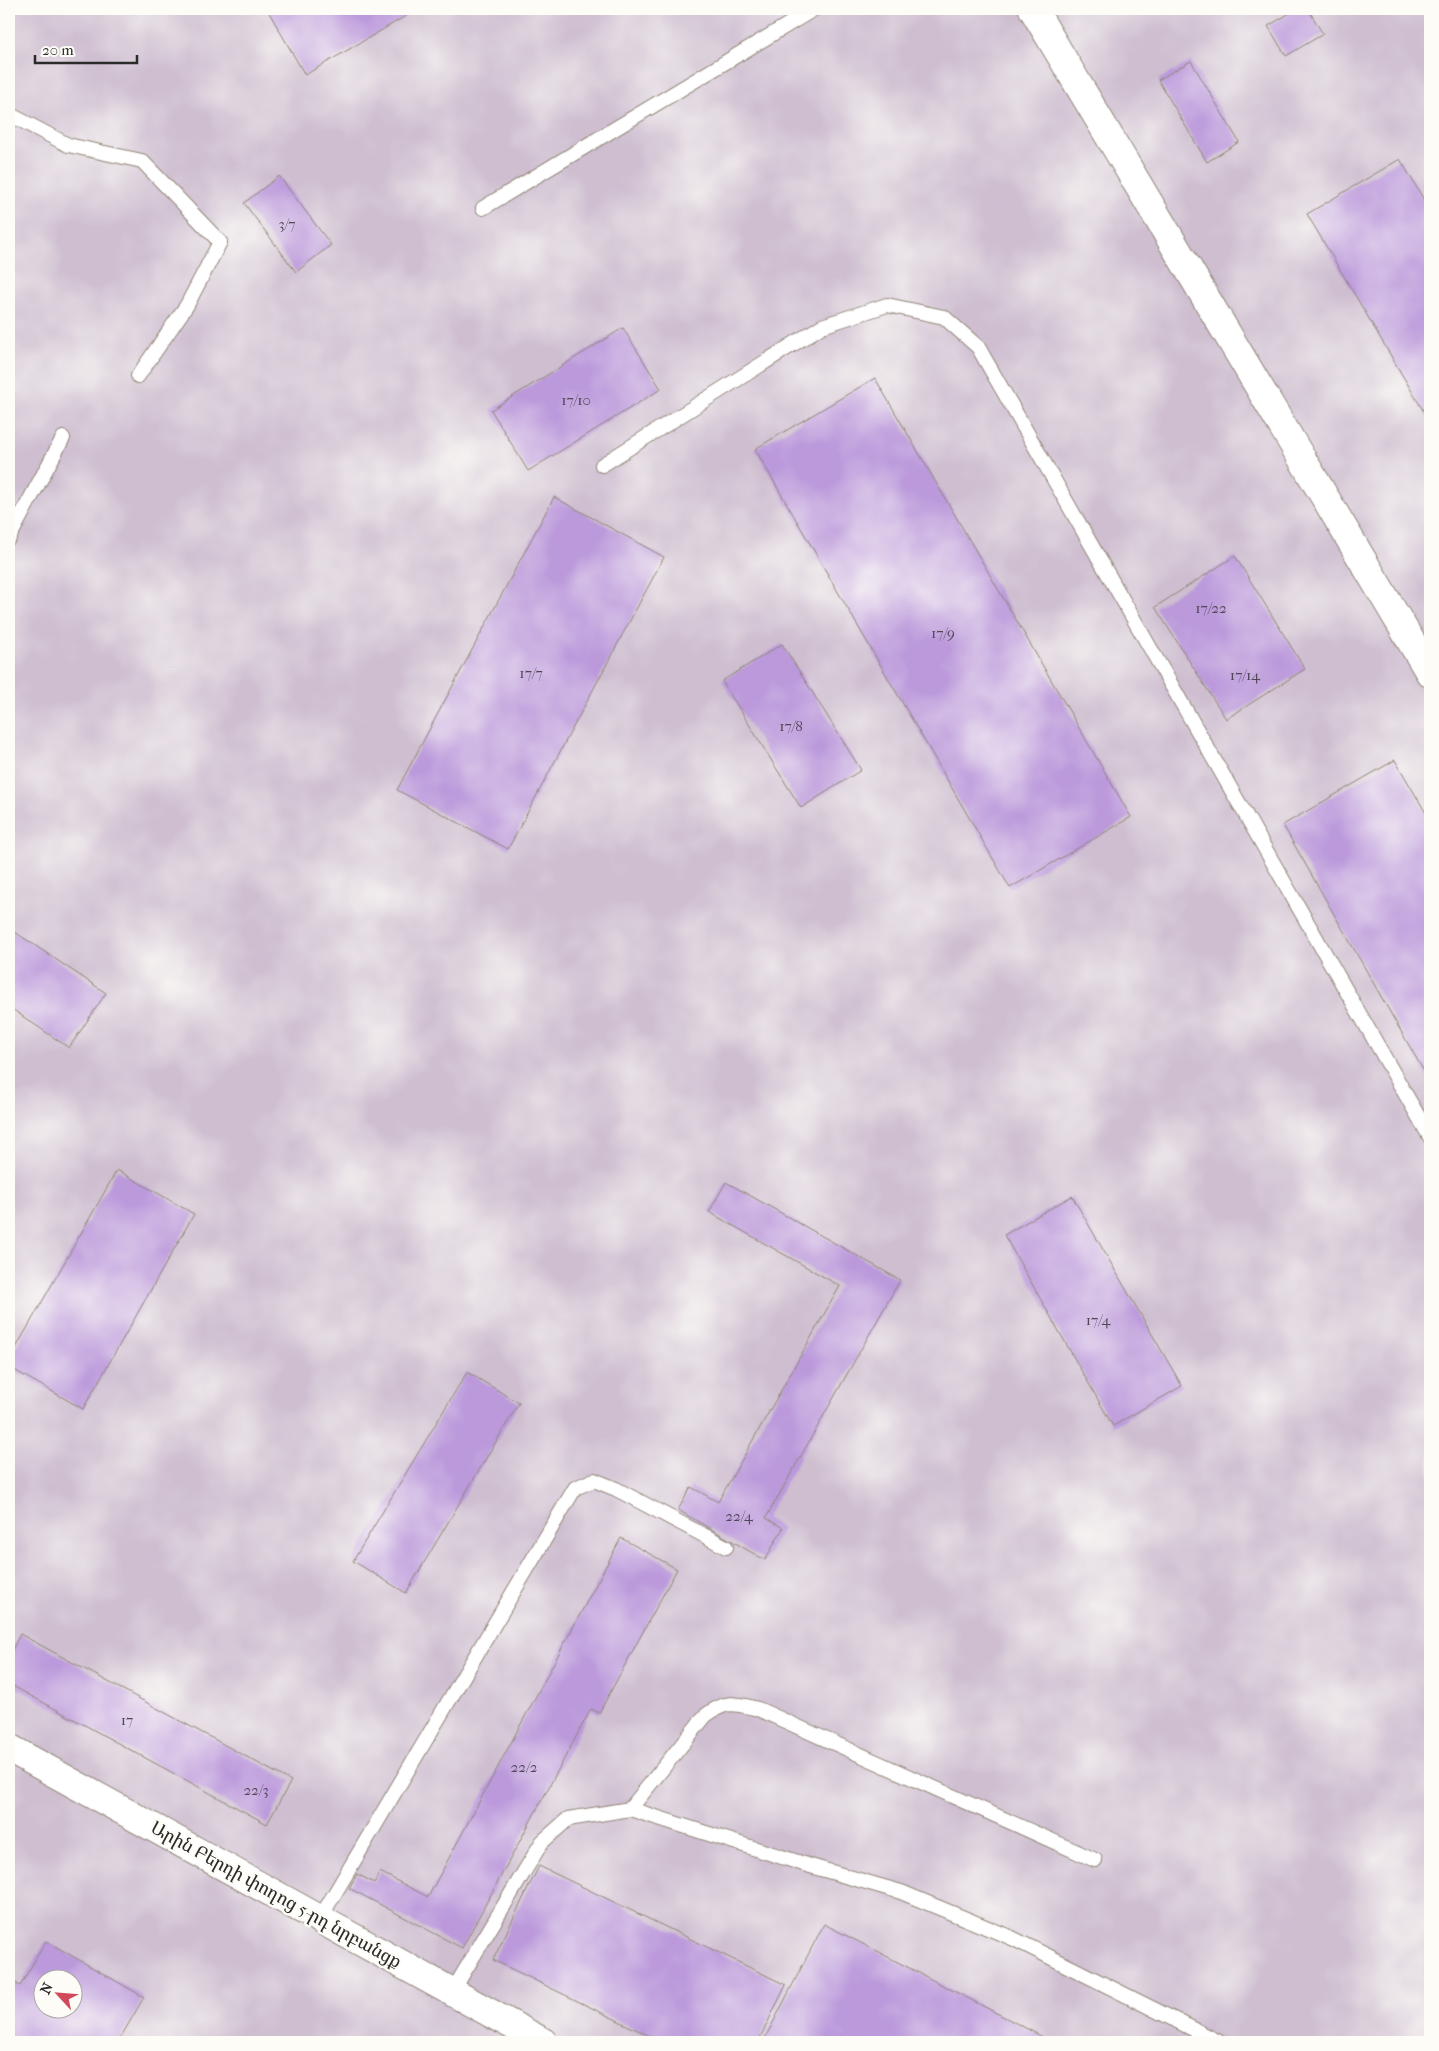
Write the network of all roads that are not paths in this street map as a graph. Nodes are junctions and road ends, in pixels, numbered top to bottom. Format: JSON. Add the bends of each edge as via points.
{"nodes":[{"id":1,"x":814,"y":9,"type":"edge"},
{"id":2,"x":1033,"y":9,"type":"edge"},
{"id":3,"x":9,"y":114,"type":"edge"},
{"id":4,"x":483,"y":208,"type":"dead end"},
{"id":5,"x":138,"y":376,"type":"dead end"},
{"id":6,"x":63,"y":438,"type":"dead end"},
{"id":7,"x":602,"y":465,"type":"dead end"},
{"id":8,"x":9,"y":538,"type":"edge"},
{"id":9,"x":1430,"y":673,"type":"edge"},
{"id":10,"x":1430,"y":1137,"type":"edge"},
{"id":11,"x":726,"y":1547,"type":"dead end"},
{"id":12,"x":9,"y":1748,"type":"edge"},
{"id":13,"x":630,"y":1809,"type":"junction"},
{"id":14,"x":1095,"y":1860,"type":"dead end"},
{"id":15,"x":319,"y":1920,"type":"junction"},
{"id":16,"x":452,"y":1992,"type":"junction"},
{"id":17,"x":543,"y":2042,"type":"edge"},
{"id":18,"x":1219,"y":2042,"type":"edge"}],
"edges":[{"from":1,"to":4,"type":"lane"},
{"from":2,"to":9,"type":"street"},
{"from":3,"to":5,"type":"lane","via":[[68,145],[142,161],[220,242],[187,305]]},
{"from":6,"to":8,"type":"lane"},
{"from":7,"to":10,"type":"lane","via":[[822,326],[887,305],[944,317],[978,346]]},
{"from":11,"to":15,"type":"lane","via":[[594,1480],[575,1488]]},
{"from":12,"to":15,"type":"street","name":"Արին Բերդի փողոց 5-րդ նրբանցք"},
{"from":13,"to":14,"type":"lane","via":[[706,1716],[719,1706],[736,1703],[758,1709]]},
{"from":13,"to":16,"type":"lane","via":[[568,1819],[542,1842]]},
{"from":13,"to":18,"type":"lane","via":[[901,1892],[1012,1938]]},
{"from":15,"to":16,"type":"street","name":"Արին Բերդի փողոց 5-րդ նրբանցք"},
{"from":16,"to":17,"type":"street","name":"Արին Բերդի փողոց 5-րդ նրբանցք"}]}
